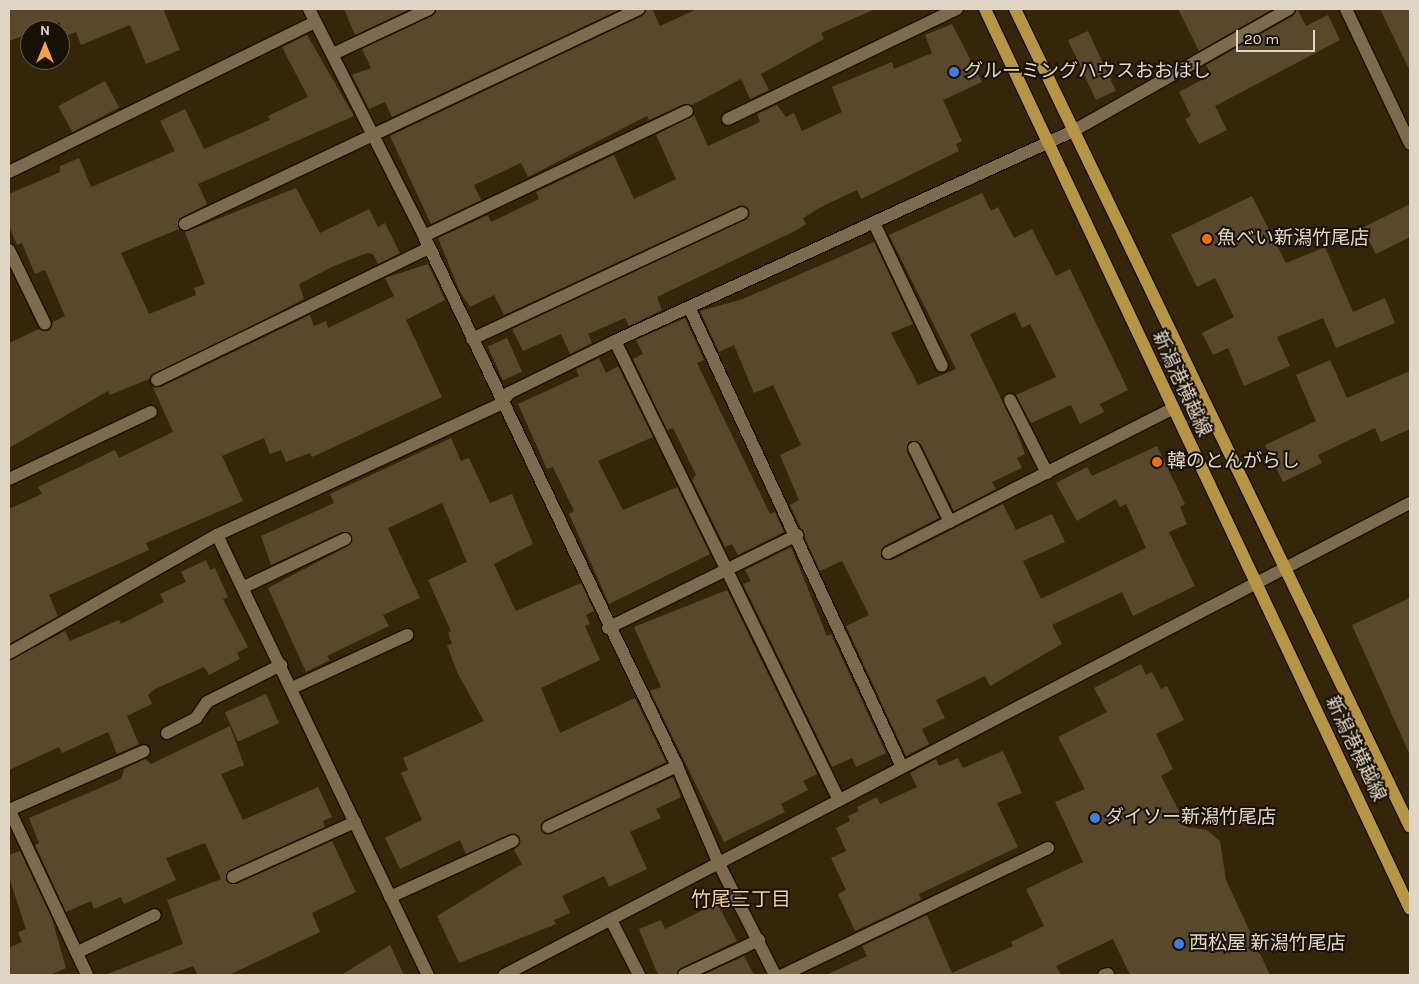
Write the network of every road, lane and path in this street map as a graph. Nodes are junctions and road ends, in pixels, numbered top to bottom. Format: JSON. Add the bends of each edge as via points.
{"nodes":[{"id":1,"x":309,"y":9,"type":"edge"},
{"id":2,"x":429,"y":9,"type":"edge"},
{"id":3,"x":640,"y":9,"type":"edge"},
{"id":4,"x":957,"y":9,"type":"edge"},
{"id":5,"x":985,"y":9,"type":"edge"},
{"id":6,"x":1014,"y":9,"type":"edge"},
{"id":7,"x":1289,"y":9,"type":"edge"},
{"id":8,"x":1346,"y":9,"type":"edge"},
{"id":9,"x":315,"y":22,"type":"junction"},
{"id":10,"x":333,"y":54,"type":"junction"},
{"id":11,"x":687,"y":110,"type":"dead end"},
{"id":12,"x":728,"y":119,"type":"dead end"},
{"id":13,"x":1073,"y":131,"type":"junction"},
{"id":14,"x":1408,"y":136,"type":"edge"},
{"id":15,"x":373,"y":138,"type":"junction"},
{"id":16,"x":1048,"y":143,"type":"junction"},
{"id":17,"x":9,"y":172,"type":"edge"},
{"id":18,"x":742,"y":213,"type":"dead end"},
{"id":19,"x":874,"y":223,"type":"junction"},
{"id":20,"x":185,"y":224,"type":"dead end"},
{"id":21,"x":424,"y":236,"type":"junction"},
{"id":22,"x":427,"y":249,"type":"junction"},
{"id":23,"x":9,"y":250,"type":"edge"},
{"id":24,"x":689,"y":307,"type":"junction"},
{"id":25,"x":45,"y":324,"type":"dead end"},
{"id":26,"x":472,"y":339,"type":"junction"},
{"id":27,"x":615,"y":341,"type":"junction"},
{"id":28,"x":942,"y":366,"type":"dead end"},
{"id":29,"x":157,"y":380,"type":"dead end"},
{"id":30,"x":1010,"y":400,"type":"dead end"},
{"id":31,"x":501,"y":404,"type":"junction"},
{"id":32,"x":1172,"y":409,"type":"junction"},
{"id":33,"x":151,"y":412,"type":"dead end"},
{"id":34,"x":914,"y":448,"type":"dead end"},
{"id":35,"x":1046,"y":473,"type":"junction"},
{"id":36,"x":9,"y":479,"type":"edge"},
{"id":37,"x":1410,"y":502,"type":"edge"},
{"id":38,"x":950,"y":522,"type":"junction"},
{"id":39,"x":217,"y":535,"type":"junction"},
{"id":40,"x":797,"y":535,"type":"junction"},
{"id":41,"x":345,"y":540,"type":"dead end"},
{"id":42,"x":888,"y":554,"type":"dead end"},
{"id":43,"x":1286,"y":568,"type":"junction"},
{"id":44,"x":727,"y":572,"type":"junction"},
{"id":45,"x":1255,"y":586,"type":"junction"},
{"id":46,"x":244,"y":587,"type":"junction"},
{"id":47,"x":608,"y":628,"type":"junction"},
{"id":48,"x":407,"y":634,"type":"dead end"},
{"id":49,"x":9,"y":653,"type":"edge"},
{"id":50,"x":281,"y":665,"type":"junction"},
{"id":51,"x":292,"y":688,"type":"junction"},
{"id":52,"x":167,"y":733,"type":"dead end"},
{"id":53,"x":144,"y":751,"type":"dead end"},
{"id":54,"x":676,"y":766,"type":"junction"},
{"id":55,"x":902,"y":767,"type":"junction"},
{"id":56,"x":839,"y":800,"type":"junction"},
{"id":57,"x":9,"y":810,"type":"edge"},
{"id":58,"x":355,"y":822,"type":"junction"},
{"id":59,"x":548,"y":827,"type":"dead end"},
{"id":60,"x":1410,"y":827,"type":"edge"},
{"id":61,"x":513,"y":841,"type":"dead end"},
{"id":62,"x":1048,"y":848,"type":"dead end"},
{"id":63,"x":718,"y":864,"type":"junction"},
{"id":64,"x":233,"y":877,"type":"dead end"},
{"id":65,"x":390,"y":897,"type":"junction"},
{"id":66,"x":1410,"y":909,"type":"edge"},
{"id":67,"x":155,"y":915,"type":"dead end"},
{"id":68,"x":611,"y":920,"type":"junction"},
{"id":69,"x":759,"y":940,"type":"junction"},
{"id":70,"x":78,"y":952,"type":"junction"},
{"id":71,"x":87,"y":975,"type":"edge"},
{"id":72,"x":428,"y":975,"type":"edge"},
{"id":73,"x":504,"y":975,"type":"edge"},
{"id":74,"x":639,"y":975,"type":"edge"},
{"id":75,"x":684,"y":975,"type":"edge"},
{"id":76,"x":775,"y":975,"type":"edge"},
{"id":77,"x":784,"y":975,"type":"edge"}],
"edges":[{"from":1,"to":9,"type":"street"},
{"from":2,"to":10,"type":"street"},
{"from":3,"to":15,"type":"street"},
{"from":4,"to":12,"type":"street"},
{"from":5,"to":16,"type":"main road","name":"新潟港横越線"},
{"from":6,"to":13,"type":"main road","name":"新潟港横越線"},
{"from":7,"to":13,"type":"street"},
{"from":8,"to":14,"type":"street"},
{"from":9,"to":10,"type":"street"},
{"from":9,"to":17,"type":"street"},
{"from":10,"to":15,"type":"street"},
{"from":11,"to":21,"type":"street"},
{"from":13,"to":16,"type":"street"},
{"from":13,"to":43,"type":"main road","name":"新潟港横越線"},
{"from":15,"to":20,"type":"street"},
{"from":15,"to":21,"type":"street"},
{"from":16,"to":19,"type":"street"},
{"from":16,"to":32,"type":"main road","name":"新潟港横越線"},
{"from":18,"to":26,"type":"street"},
{"from":19,"to":24,"type":"street"},
{"from":19,"to":28,"type":"street"},
{"from":21,"to":22,"type":"street"},
{"from":22,"to":26,"type":"street"},
{"from":22,"to":29,"type":"street"},
{"from":23,"to":25,"type":"street"},
{"from":24,"to":27,"type":"street"},
{"from":24,"to":40,"type":"street"},
{"from":26,"to":31,"type":"street"},
{"from":27,"to":31,"type":"street","via":[[508,393]]},
{"from":27,"to":44,"type":"street"},
{"from":30,"to":35,"type":"street"},
{"from":31,"to":39,"type":"street"},
{"from":31,"to":47,"type":"street"},
{"from":32,"to":35,"type":"street"},
{"from":32,"to":45,"type":"main road","name":"新潟港横越線"},
{"from":33,"to":36,"type":"street"},
{"from":34,"to":38,"type":"street"},
{"from":35,"to":38,"type":"street"},
{"from":37,"to":43,"type":"street"},
{"from":38,"to":42,"type":"street"},
{"from":39,"to":46,"type":"street"},
{"from":39,"to":49,"type":"street"},
{"from":40,"to":44,"type":"street"},
{"from":40,"to":55,"type":"street"},
{"from":41,"to":46,"type":"street"},
{"from":43,"to":45,"type":"street"},
{"from":43,"to":60,"type":"main road","name":"新潟港横越線"},
{"from":44,"to":47,"type":"street"},
{"from":44,"to":56,"type":"street"},
{"from":45,"to":55,"type":"street"},
{"from":45,"to":66,"type":"main road","name":"新潟港横越線"},
{"from":46,"to":50,"type":"street"},
{"from":47,"to":54,"type":"street"},
{"from":48,"to":51,"type":"street"},
{"from":50,"to":51,"type":"street"},
{"from":50,"to":52,"type":"street","via":[[207,702],[196,718]]},
{"from":51,"to":58,"type":"street"},
{"from":53,"to":57,"type":"street"},
{"from":54,"to":59,"type":"street"},
{"from":54,"to":63,"type":"street"},
{"from":55,"to":56,"type":"street"},
{"from":56,"to":63,"type":"street"},
{"from":57,"to":70,"type":"street"},
{"from":58,"to":64,"type":"street"},
{"from":58,"to":65,"type":"street"},
{"from":61,"to":65,"type":"street"},
{"from":62,"to":77,"type":"street"},
{"from":63,"to":68,"type":"street"},
{"from":63,"to":69,"type":"street"},
{"from":65,"to":72,"type":"street"},
{"from":67,"to":70,"type":"street"},
{"from":68,"to":73,"type":"street"},
{"from":68,"to":74,"type":"street"},
{"from":69,"to":75,"type":"street"},
{"from":69,"to":76,"type":"street"},
{"from":70,"to":71,"type":"street"}]}
